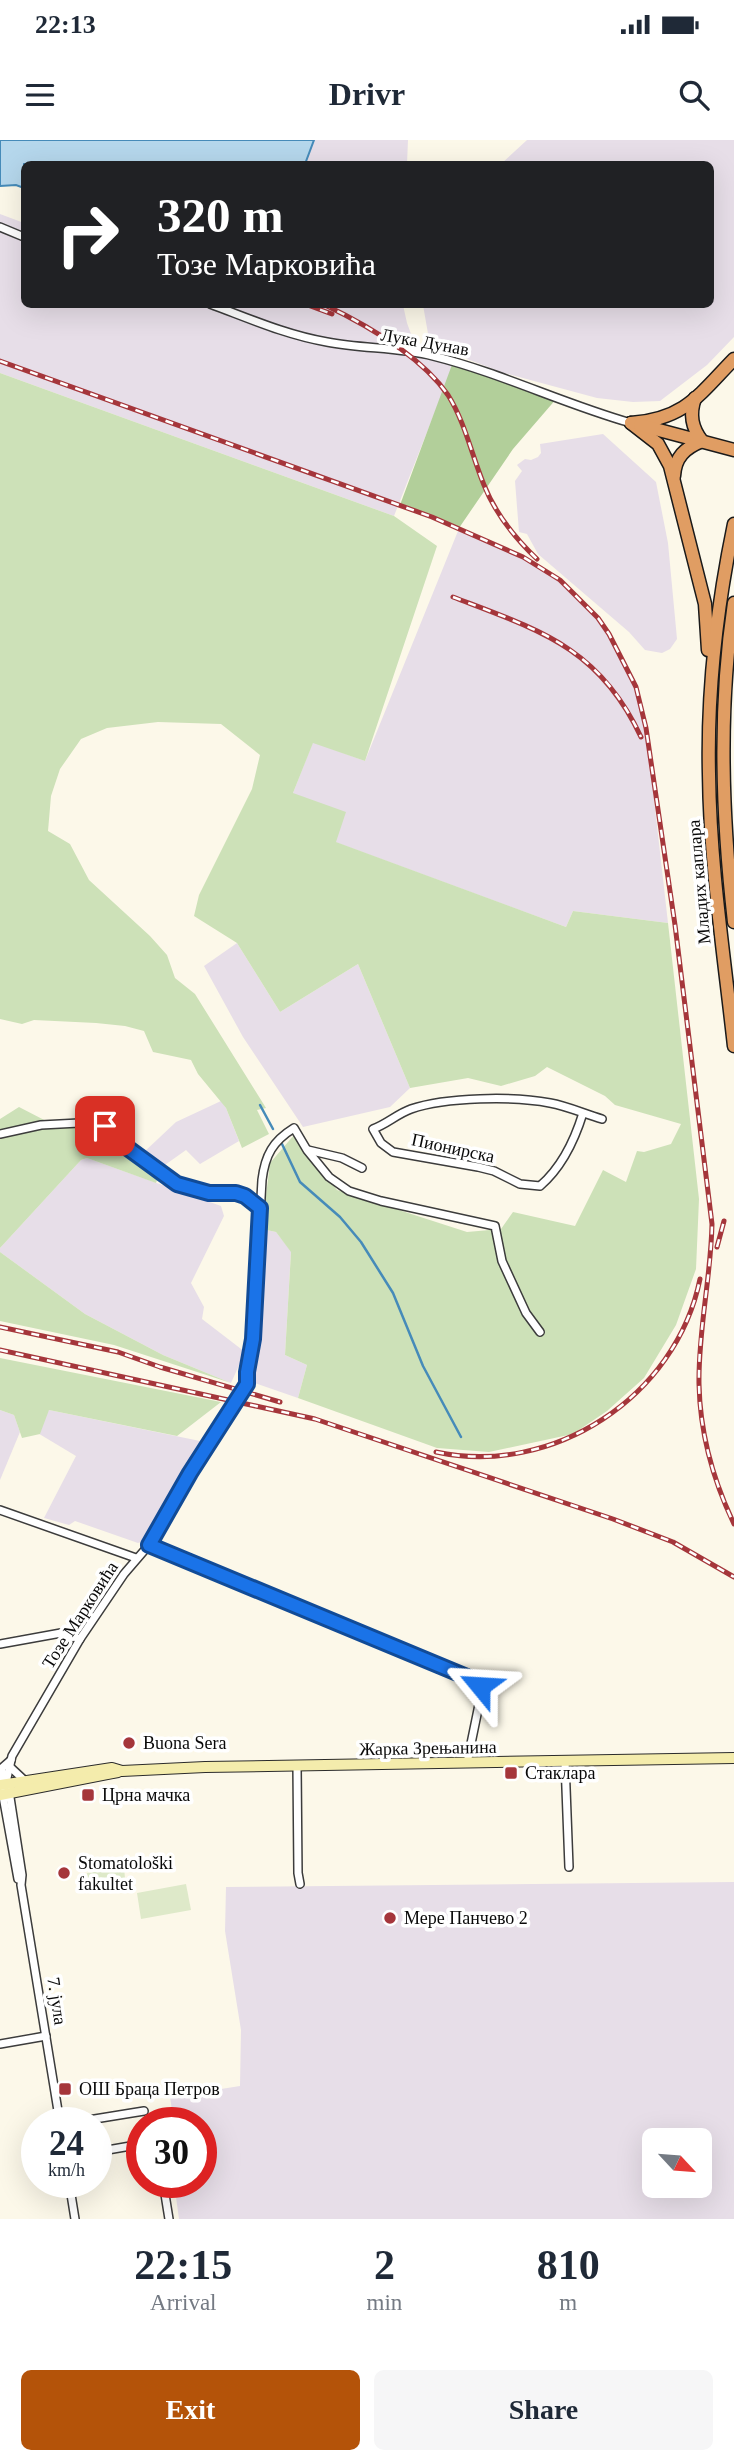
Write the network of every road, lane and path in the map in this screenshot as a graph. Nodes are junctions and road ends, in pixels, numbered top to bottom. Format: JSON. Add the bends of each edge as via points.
{"nodes":[{"id":1,"x":0,"y":227,"type":"edge"},
{"id":2,"x":21,"y":236,"type":"edge"},
{"id":3,"x":221,"y":308,"type":"edge"},
{"id":4,"x":734,"y":359,"type":"edge"},
{"id":5,"x":695,"y":398,"type":"junction"},
{"id":6,"x":631,"y":423,"type":"junction"},
{"id":7,"x":702,"y":441,"type":"junction"},
{"id":8,"x":734,"y":450,"type":"edge"},
{"id":9,"x":674,"y":480,"type":"junction"},
{"id":10,"x":734,"y":524,"type":"edge"},
{"id":11,"x":734,"y":603,"type":"edge"},
{"id":12,"x":734,"y":663,"type":"edge"},
{"id":13,"x":709,"y":714,"type":"junction"},
{"id":14,"x":723,"y":742,"type":"junction"},
{"id":15,"x":734,"y":922,"type":"edge"},
{"id":16,"x":734,"y":1046,"type":"edge"},
{"id":17,"x":583,"y":1113,"type":"junction"},
{"id":18,"x":602,"y":1119,"type":"dead end"},
{"id":19,"x":0,"y":1134,"type":"edge"},
{"id":20,"x":307,"y":1150,"type":"junction"},
{"id":21,"x":362,"y":1168,"type":"dead end"},
{"id":22,"x":260,"y":1208,"type":"junction"},
{"id":23,"x":540,"y":1332,"type":"dead end"},
{"id":24,"x":0,"y":1513,"type":"edge"},
{"id":25,"x":149,"y":1545,"type":"junction"},
{"id":26,"x":136,"y":1558,"type":"junction"},
{"id":27,"x":80,"y":1639,"type":"junction"},
{"id":28,"x":0,"y":1643,"type":"edge"},
{"id":29,"x":734,"y":1758,"type":"edge"},
{"id":30,"x":565,"y":1762,"type":"junction"},
{"id":31,"x":10,"y":1763,"type":"junction"},
{"id":32,"x":467,"y":1763,"type":"junction"},
{"id":33,"x":297,"y":1766,"type":"junction"},
{"id":34,"x":122,"y":1771,"type":"junction"},
{"id":35,"x":24,"y":1780,"type":"junction"},
{"id":36,"x":4,"y":1789,"type":"edge"},
{"id":37,"x":3,"y":1813,"type":"edge"},
{"id":38,"x":569,"y":1867,"type":"dead end"},
{"id":39,"x":300,"y":1884,"type":"dead end"},
{"id":40,"x":22,"y":1885,"type":"junction"},
{"id":41,"x":46,"y":2036,"type":"junction"},
{"id":42,"x":0,"y":2044,"type":"edge"},
{"id":43,"x":57,"y":2107,"type":"edge"},
{"id":44,"x":72,"y":2198,"type":"edge"},
{"id":45,"x":166,"y":2198,"type":"edge"},
{"id":46,"x":75,"y":2219,"type":"edge"},
{"id":47,"x":169,"y":2219,"type":"edge"}],
"edges":[{"from":1,"to":2,"type":"street"},
{"from":3,"to":6,"type":"street","name":"Лука Дунав","via":[[306,338],[418,353],[479,368]]},
{"from":4,"to":5,"type":"highway"},
{"from":5,"to":6,"type":"highway","via":[[672,415]]},
{"from":5,"to":7,"type":"highway","via":[[692,423]]},
{"from":6,"to":7,"type":"highway"},
{"from":6,"to":9,"type":"highway","via":[[658,444]]},
{"from":7,"to":8,"type":"highway"},
{"from":7,"to":9,"type":"highway","via":[[681,454]]},
{"from":9,"to":13,"type":"highway","via":[[705,604]]},
{"from":10,"to":13,"type":"highway"},
{"from":11,"to":14,"type":"highway"},
{"from":12,"to":14,"type":"highway"},
{"from":13,"to":16,"type":"highway","name":"Младих каплара","via":[[712,848]]},
{"from":14,"to":15,"type":"highway","name":"Младих каплара","via":[[724,821]]},
{"from":17,"to":17,"type":"street","name":"Пионирска","via":[[569,1148],[546,1181],[533,1187],[478,1167],[393,1152],[373,1129],[410,1110],[450,1101],[551,1103]]},
{"from":17,"to":18,"type":"street","name":"Пионирска"},
{"from":19,"to":22,"type":"street","via":[[41,1125],[97,1122],[177,1184],[209,1193],[236,1193]]},
{"from":20,"to":21,"type":"street"},
{"from":20,"to":22,"type":"street","via":[[294,1128],[270,1148]]},
{"from":20,"to":23,"type":"street","via":[[328,1177],[349,1191],[495,1226],[502,1261]]},
{"from":22,"to":25,"type":"street","name":"Тозе Марковића","via":[[247,1384]]},
{"from":24,"to":26,"type":"street"},
{"from":25,"to":26,"type":"street","name":"Тозе Марковића"},
{"from":25,"to":32,"type":"street","via":[[479,1682],[481,1695]]},
{"from":26,"to":27,"type":"street","name":"Тозе Марковића"},
{"from":27,"to":28,"type":"street","via":[[61,1633]]},
{"from":27,"to":31,"type":"street","name":"Тозе Марковића"},
{"from":29,"to":30,"type":"street","name":"Жарка Зрењанина"},
{"from":30,"to":32,"type":"street","name":"Жарка Зрењанина"},
{"from":30,"to":38,"type":"street"},
{"from":31,"to":35,"type":"street"},
{"from":31,"to":36,"type":"street","name":"Тозе Марковића","via":[[2,1768]]},
{"from":32,"to":33,"type":"street","name":"Жарка Зрењанина"},
{"from":33,"to":34,"type":"street","name":"Жарка Зрењанина"},
{"from":33,"to":39,"type":"street"},
{"from":34,"to":35,"type":"street","name":"Жарка Зрењанина","via":[[112,1768]]},
{"from":34,"to":36,"type":"street","name":"Жарка Зрењанина"},
{"from":35,"to":36,"type":"street","name":"Жарка Зрењанина"},
{"from":36,"to":37,"type":"street","name":"7. јула"},
{"from":36,"to":40,"type":"street","name":"7. јула"},
{"from":37,"to":40,"type":"street","name":"7. јула"},
{"from":40,"to":41,"type":"street","name":"7. јула"},
{"from":41,"to":42,"type":"street"},
{"from":41,"to":43,"type":"street","name":"7. јула"},
{"from":44,"to":46,"type":"street"},
{"from":45,"to":47,"type":"street"}]}
